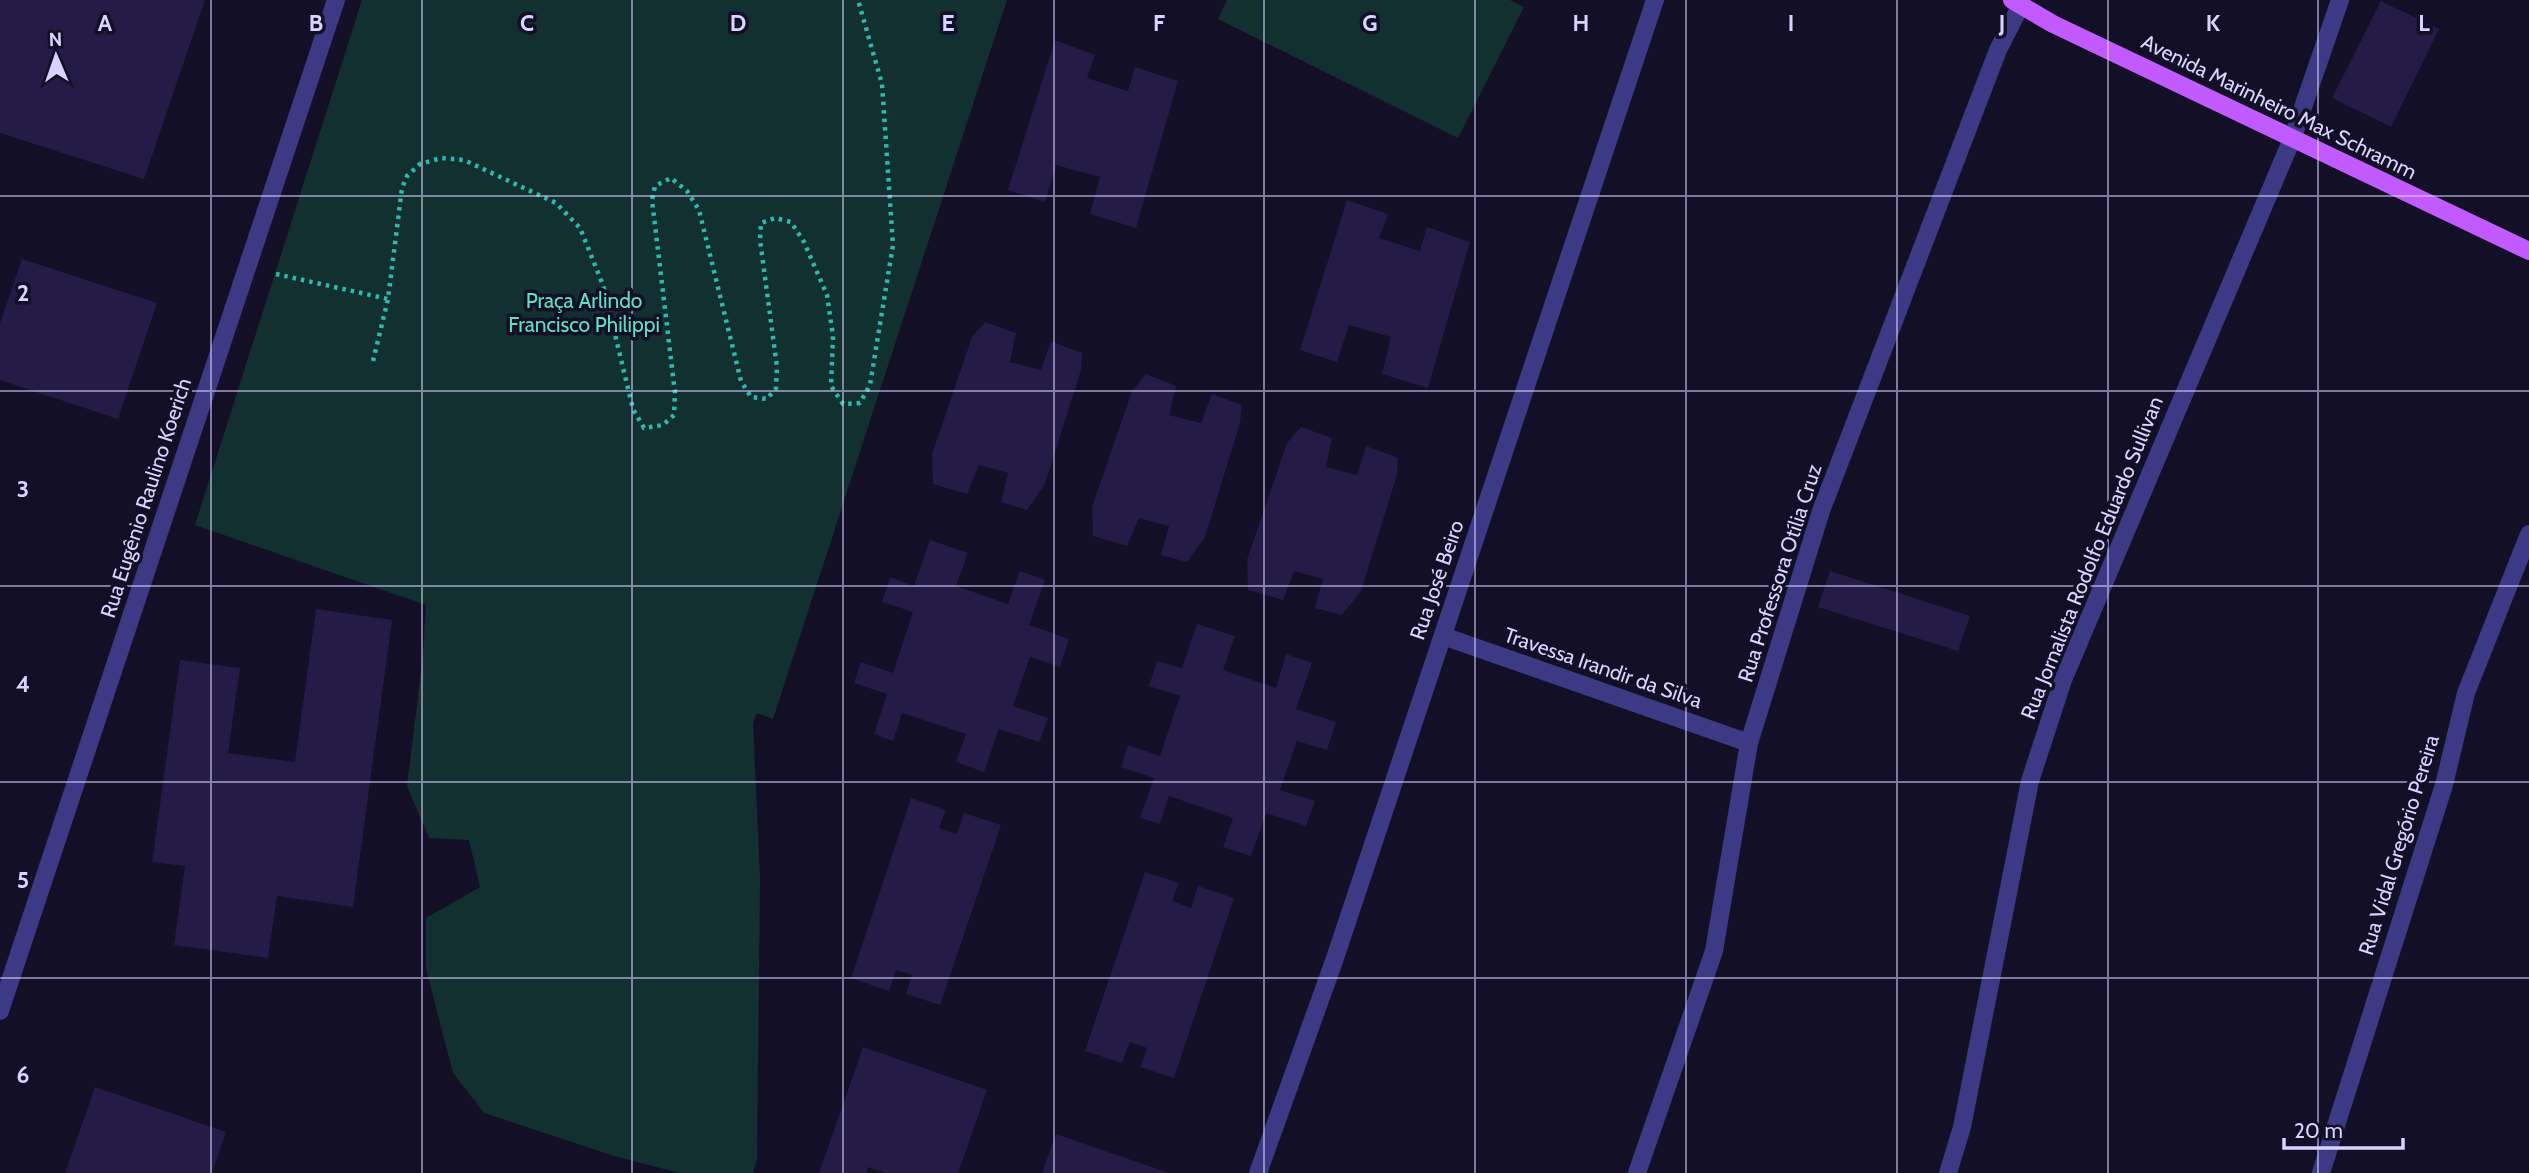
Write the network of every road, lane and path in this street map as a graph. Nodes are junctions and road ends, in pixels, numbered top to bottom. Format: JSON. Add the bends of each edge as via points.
{"nodes":[{"id":1,"x":336,"y":0,"type":"edge"},
{"id":2,"x":858,"y":0,"type":"edge"},
{"id":3,"x":1655,"y":0,"type":"edge"},
{"id":4,"x":2340,"y":0,"type":"edge"},
{"id":5,"x":2016,"y":2,"type":"edge"},
{"id":6,"x":2292,"y":139,"type":"junction"},
{"id":7,"x":2529,"y":251,"type":"edge"},
{"id":8,"x":247,"y":267,"type":"junction"},
{"id":9,"x":388,"y":299,"type":"junction"},
{"id":10,"x":373,"y":361,"type":"dead end"},
{"id":11,"x":2529,"y":534,"type":"edge"},
{"id":12,"x":1443,"y":636,"type":"junction"},
{"id":13,"x":1749,"y":743,"type":"junction"},
{"id":14,"x":0,"y":1011,"type":"edge"},
{"id":15,"x":1258,"y":1173,"type":"edge"},
{"id":16,"x":1637,"y":1173,"type":"edge"},
{"id":17,"x":1948,"y":1173,"type":"edge"},
{"id":18,"x":2321,"y":1173,"type":"edge"}],
"edges":[{"from":1,"to":8,"type":"street","name":"Rua Eugênio Raulino Koerich"},
{"from":2,"to":9,"type":"path","via":[[882,84],[893,245],[870,385],[860,404],[843,404],[831,386],[827,295],[791,222],[775,218],[761,223],[760,240],[776,388],[767,400],[751,397],[741,381],[699,210],[671,178],[655,186],[652,200],[675,393],[674,415],[663,425],[645,428],[633,409],[603,285],[580,228],[556,204],[464,160],[442,158],[420,164],[407,176]]},
{"from":3,"to":12,"type":"street","name":"Rua José Beiro"},
{"from":4,"to":6,"type":"street","name":"Rua Jornalista Rodolfo Eduardo Sullivan"},
{"from":5,"to":6,"type":"main road","name":"Avenida Marinheiro Max Schramm"},
{"from":5,"to":13,"type":"street","name":"Rua Professora Otília Cruz","via":[[1821,511]]},
{"from":6,"to":7,"type":"main road","name":"Avenida Marinheiro Max Schramm"},
{"from":6,"to":17,"type":"street","name":"Rua Jornalista Rodolfo Eduardo Sullivan","via":[[2063,680],[2030,781],[1962,1128]]},
{"from":8,"to":9,"type":"path"},
{"from":8,"to":14,"type":"street","name":"Rua Eugênio Raulino Koerich"},
{"from":9,"to":10,"type":"path"},
{"from":11,"to":18,"type":"street","name":"Rua Vidal Gregório Pereira","via":[[2466,692],[2444,785]]},
{"from":12,"to":13,"type":"street","name":"Travessa Irandir da Silva"},
{"from":12,"to":15,"type":"street","name":"Rua José Beiro"},
{"from":13,"to":16,"type":"street","name":"Rua Professora Otília Cruz","via":[[1714,951]]}]}
